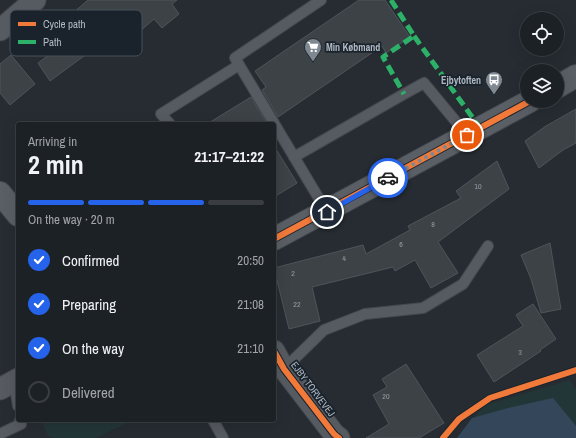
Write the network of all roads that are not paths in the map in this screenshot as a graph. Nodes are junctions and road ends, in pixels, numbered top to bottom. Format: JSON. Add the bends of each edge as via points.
{"nodes":[{"id":1,"x":34,"y":0,"type":"edge"},
{"id":2,"x":321,"y":0,"type":"edge"},
{"id":3,"x":23,"y":10,"type":"edge"},
{"id":4,"x":10,"y":21,"type":"edge"},
{"id":5,"x":0,"y":30,"type":"edge"},
{"id":6,"x":237,"y":61,"type":"junction"},
{"id":7,"x":576,"y":76,"type":"edge"},
{"id":8,"x":564,"y":83,"type":"edge"},
{"id":9,"x":520,"y":106,"type":"edge"},
{"id":10,"x":168,"y":122,"type":"edge"},
{"id":11,"x":273,"y":122,"type":"edge"},
{"id":12,"x":276,"y":127,"type":"edge"},
{"id":13,"x":467,"y":135,"type":"junction"},
{"id":14,"x":294,"y":157,"type":"junction"},
{"id":15,"x":0,"y":193,"type":"edge"},
{"id":16,"x":327,"y":212,"type":"junction"},
{"id":17,"x":16,"y":213,"type":"edge"},
{"id":18,"x":276,"y":238,"type":"edge"},
{"id":19,"x":488,"y":246,"type":"dead end"},
{"id":20,"x":277,"y":364,"type":"edge"},
{"id":21,"x":11,"y":383,"type":"edge"},
{"id":22,"x":16,"y":399,"type":"edge"},
{"id":23,"x":20,"y":422,"type":"edge"},
{"id":24,"x":214,"y":422,"type":"edge"},
{"id":25,"x":0,"y":434,"type":"edge"},
{"id":26,"x":223,"y":438,"type":"edge"},
{"id":27,"x":339,"y":438,"type":"edge"}],
"edges":[{"from":1,"to":3,"type":"street"},
{"from":2,"to":6,"type":"lane"},
{"from":4,"to":5,"type":"street"},
{"from":6,"to":10,"type":"lane","via":[[161,114]]},
{"from":6,"to":11,"type":"lane"},
{"from":7,"to":8,"type":"street"},
{"from":9,"to":13,"type":"street"},
{"from":12,"to":14,"type":"lane"},
{"from":13,"to":14,"type":"lane","via":[[424,83]]},
{"from":13,"to":16,"type":"street"},
{"from":14,"to":16,"type":"lane"},
{"from":15,"to":17,"type":"street"},
{"from":16,"to":18,"type":"street"},
{"from":19,"to":20,"type":"lane","via":[[463,284],[423,308],[366,314],[324,330]]},
{"from":20,"to":27,"type":"street","name":"EJBY TORVEVEJ"},
{"from":21,"to":22,"type":"lane"},
{"from":23,"to":25,"type":"lane"},
{"from":24,"to":26,"type":"lane"}]}
